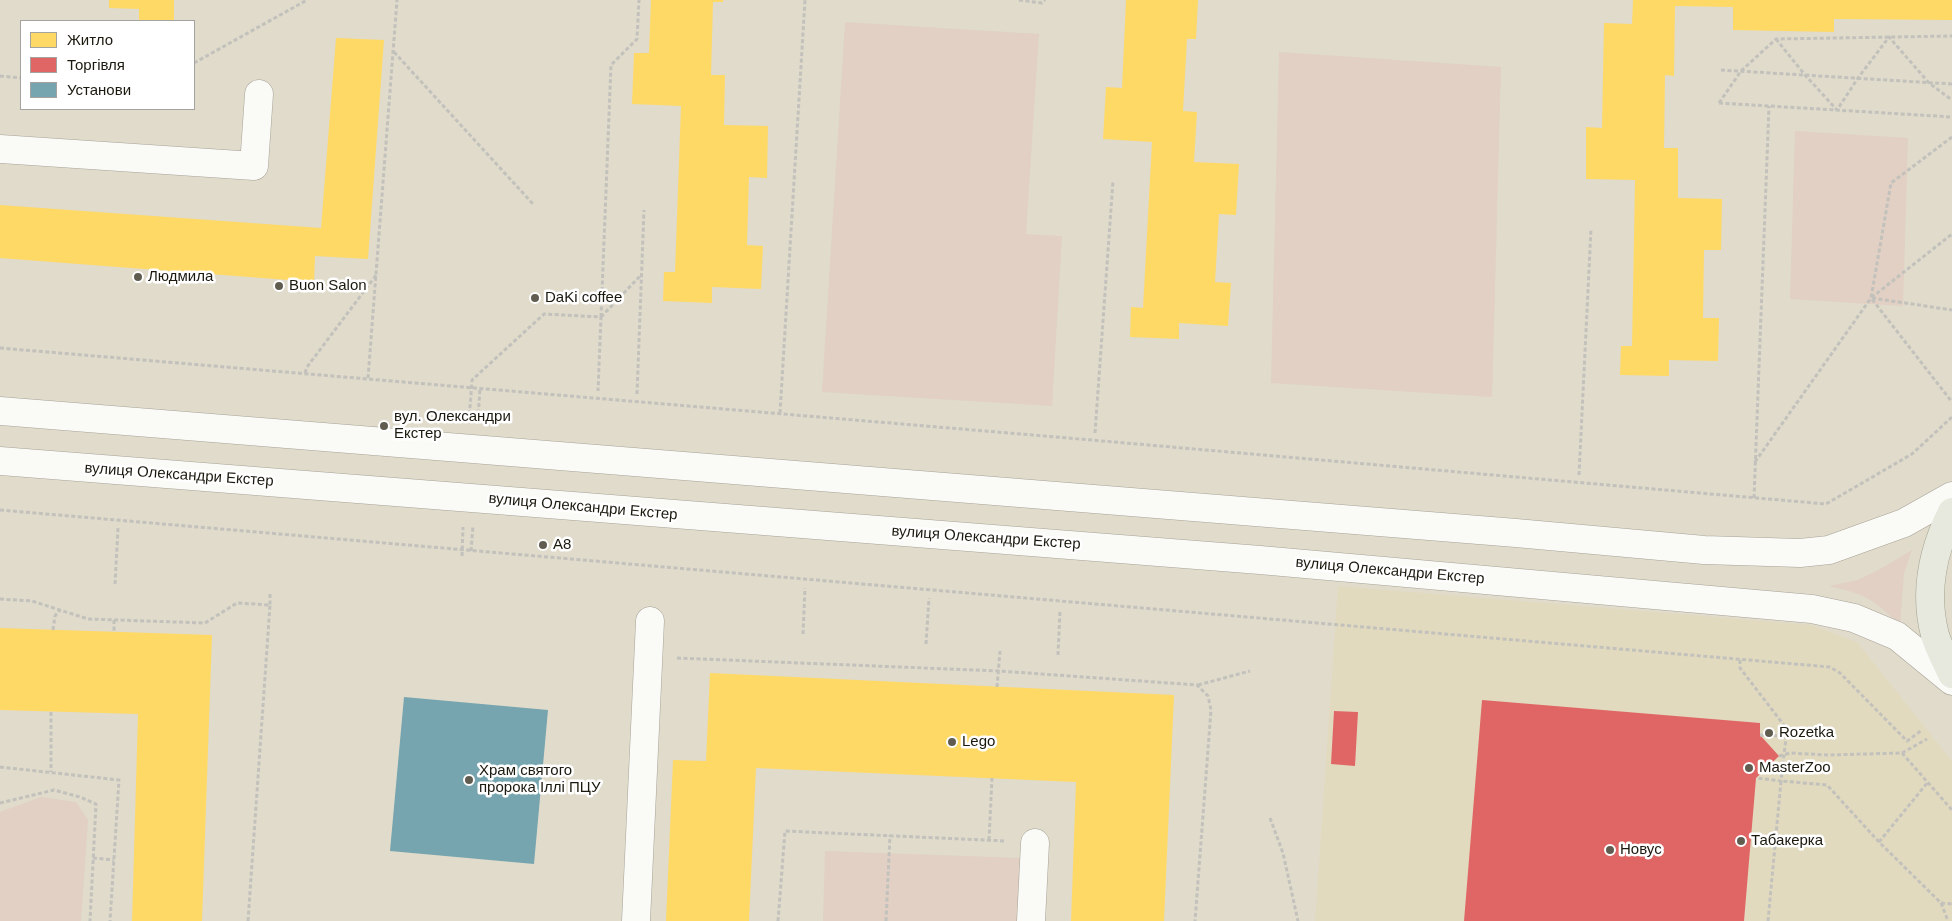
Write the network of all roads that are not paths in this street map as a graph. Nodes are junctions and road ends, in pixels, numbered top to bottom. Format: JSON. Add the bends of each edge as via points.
{"nodes":[{"id":1,"x":259,"y":94,"type":"dead end"},
{"id":2,"x":0,"y":149,"type":"edge"},
{"id":3,"x":0,"y":411,"type":"edge"},
{"id":4,"x":0,"y":461,"type":"edge"},
{"id":5,"x":1952,"y":496,"type":"edge"},
{"id":6,"x":1952,"y":512,"type":"edge"},
{"id":7,"x":650,"y":621,"type":"dead end"},
{"id":8,"x":1952,"y":674,"type":"edge"},
{"id":9,"x":1952,"y":681,"type":"edge"},
{"id":10,"x":1034,"y":843,"type":"dead end"},
{"id":11,"x":636,"y":921,"type":"edge"},
{"id":12,"x":1031,"y":921,"type":"edge"}],
"edges":[{"from":1,"to":2,"type":"street","via":[[254,166]]},
{"from":3,"to":5,"type":"street","via":[[1704,550],[1800,553],[1828,550],[1904,523]]},
{"from":4,"to":9,"type":"street","name":"вулиця Олександри Екстер","via":[[1260,560],[1812,609],[1854,618],[1897,636]]},
{"from":6,"to":8,"type":"main road","via":[[1936,551],[1930,581],[1930,612],[1936,637]]},
{"from":7,"to":11,"type":"street"},
{"from":10,"to":12,"type":"street"}]}
